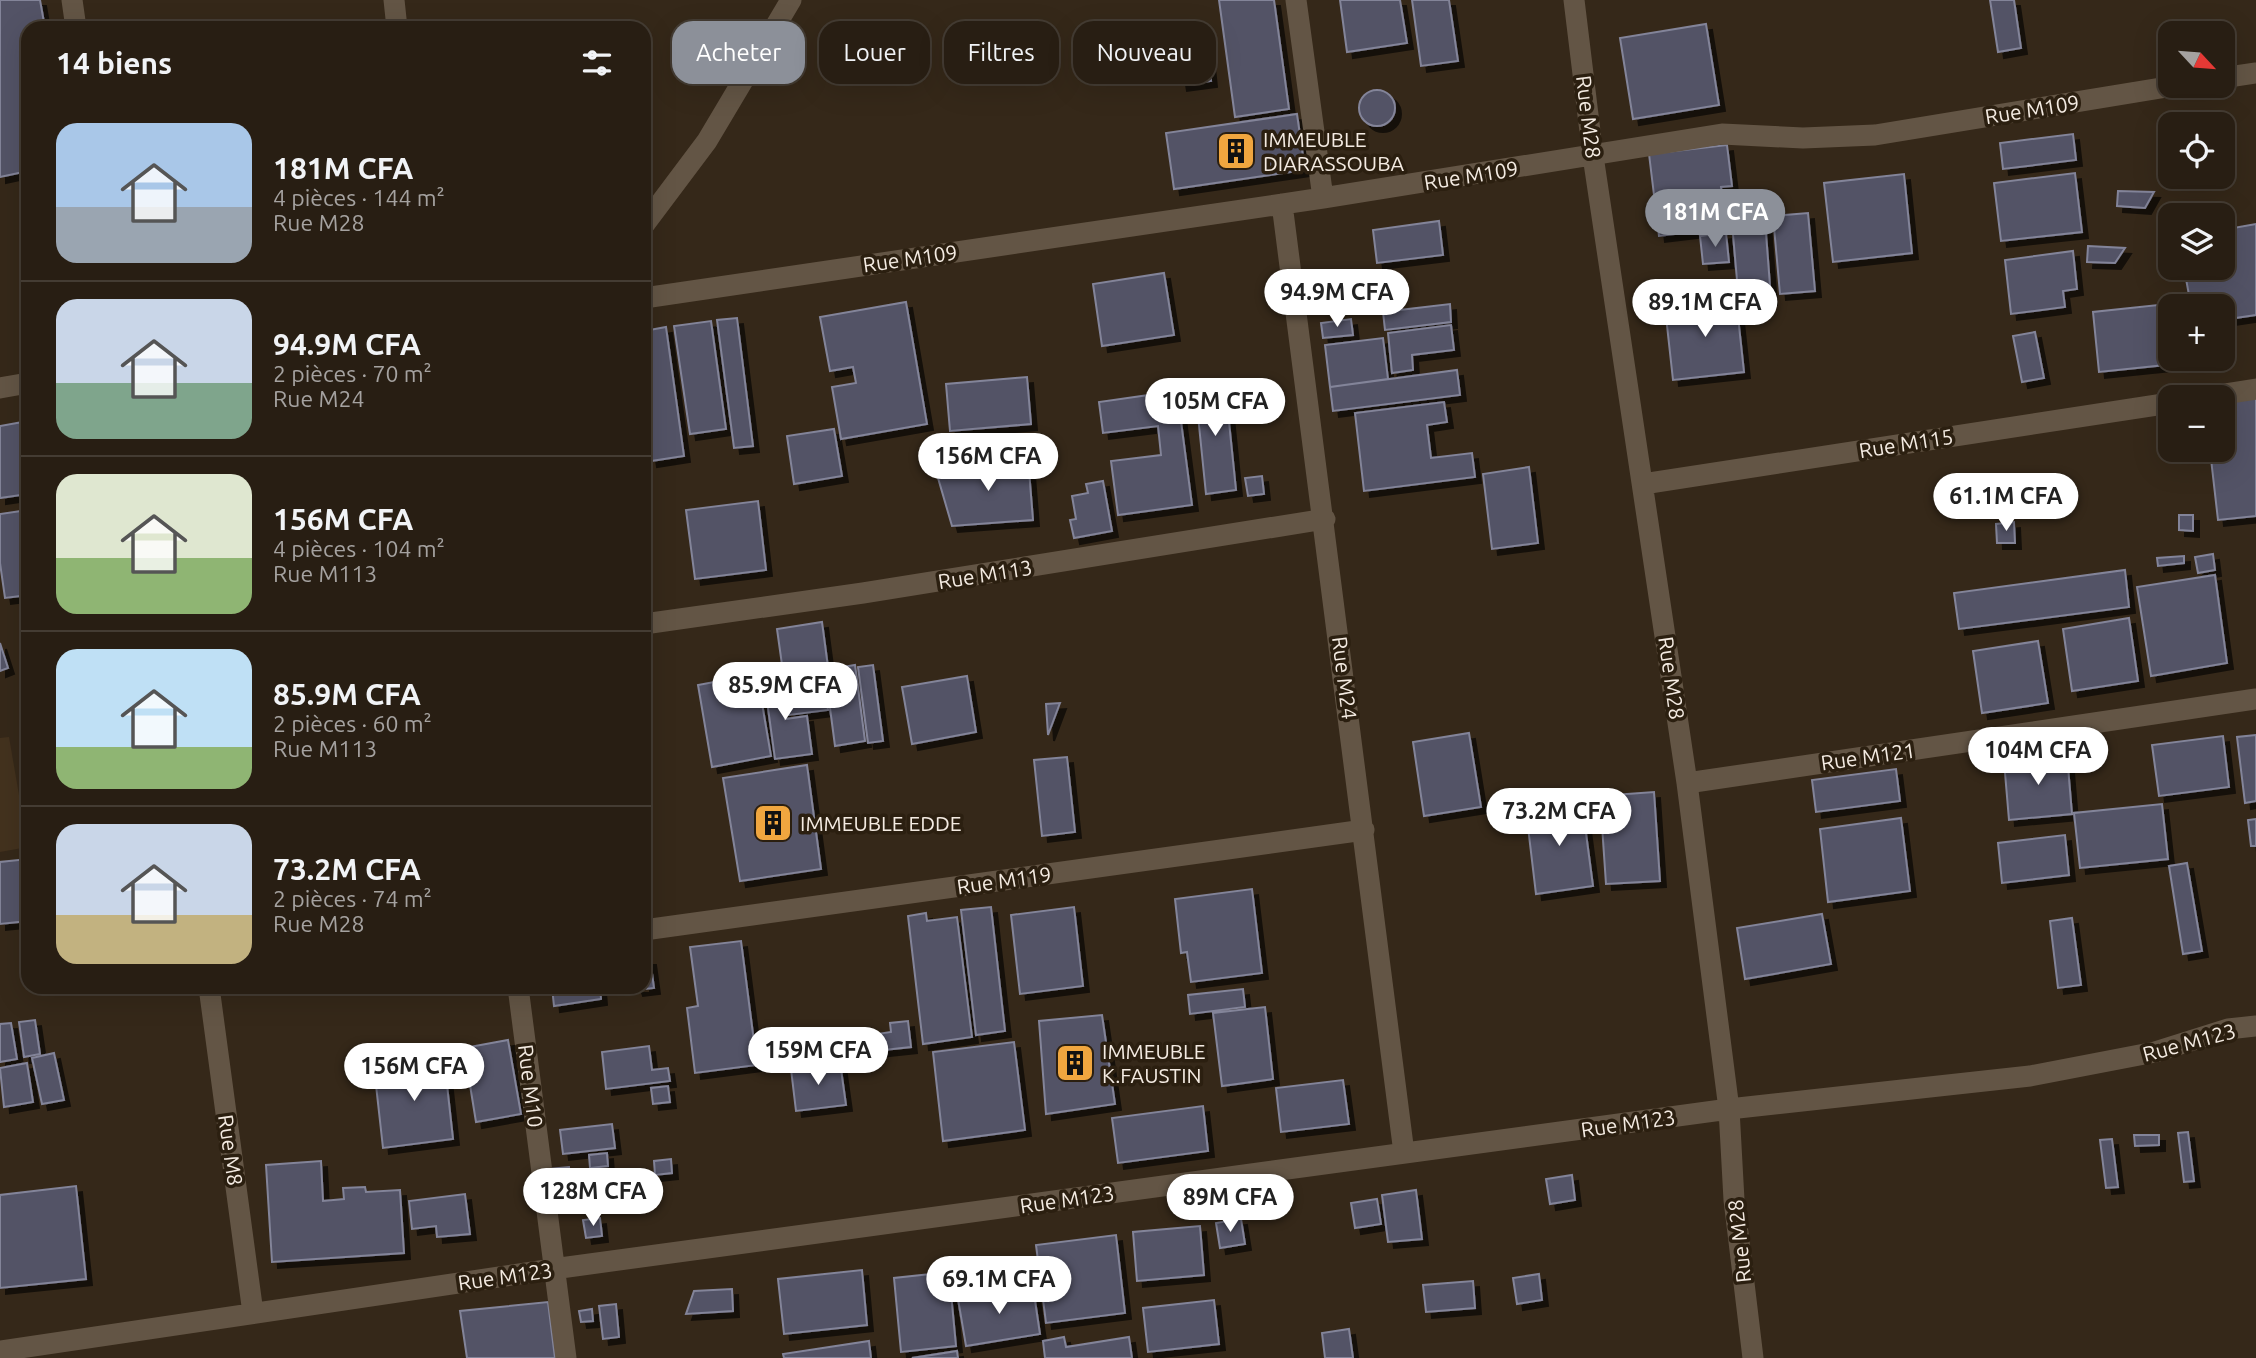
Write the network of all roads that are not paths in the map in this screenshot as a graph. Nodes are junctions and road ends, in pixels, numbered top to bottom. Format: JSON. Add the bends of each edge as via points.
{"nodes":[{"id":1,"x":72,"y":0,"type":"edge"},
{"id":2,"x":394,"y":0,"type":"edge"},
{"id":3,"x":791,"y":0,"type":"edge"},
{"id":4,"x":1296,"y":0,"type":"edge"},
{"id":5,"x":1574,"y":0,"type":"edge"},
{"id":6,"x":75,"y":21,"type":"edge"},
{"id":7,"x":396,"y":21,"type":"edge"},
{"id":8,"x":2256,"y":73,"type":"edge"},
{"id":9,"x":2235,"y":76,"type":"edge"},
{"id":10,"x":2158,"y":89,"type":"edge"},
{"id":11,"x":1593,"y":156,"type":"junction"},
{"id":12,"x":1323,"y":198,"type":"junction"},
{"id":13,"x":1282,"y":204,"type":"junction"},
{"id":14,"x":651,"y":216,"type":"edge"},
{"id":15,"x":651,"y":297,"type":"edge"},
{"id":16,"x":21,"y":384,"type":"edge"},
{"id":17,"x":0,"y":388,"type":"edge"},
{"id":18,"x":2256,"y":389,"type":"edge"},
{"id":19,"x":2235,"y":392,"type":"edge"},
{"id":20,"x":2158,"y":405,"type":"edge"},
{"id":21,"x":1643,"y":484,"type":"junction"},
{"id":22,"x":1325,"y":519,"type":"junction"},
{"id":23,"x":651,"y":623,"type":"edge"},
{"id":24,"x":2256,"y":699,"type":"edge"},
{"id":25,"x":1687,"y":783,"type":"junction"},
{"id":26,"x":1364,"y":830,"type":"junction"},
{"id":27,"x":651,"y":929,"type":"edge"},
{"id":28,"x":210,"y":994,"type":"edge"},
{"id":29,"x":519,"y":994,"type":"edge"},
{"id":30,"x":2256,"y":1026,"type":"edge"},
{"id":31,"x":1729,"y":1109,"type":"junction"},
{"id":32,"x":1404,"y":1153,"type":"junction"},
{"id":33,"x":553,"y":1269,"type":"junction"},
{"id":34,"x":253,"y":1313,"type":"junction"},
{"id":35,"x":0,"y":1351,"type":"edge"},
{"id":36,"x":566,"y":1358,"type":"edge"},
{"id":37,"x":1753,"y":1358,"type":"edge"}],
"edges":[{"from":1,"to":6,"type":"street"},
{"from":2,"to":7,"type":"street"},
{"from":3,"to":14,"type":"street","via":[[707,141]]},
{"from":4,"to":12,"type":"street"},
{"from":5,"to":11,"type":"street","name":"Rue M28"},
{"from":8,"to":9,"type":"street"},
{"from":10,"to":11,"type":"street","name":"Rue M109","via":[[1875,135],[1723,134]]},
{"from":11,"to":12,"type":"street","name":"Rue M109"},
{"from":11,"to":21,"type":"street","name":"Rue M28"},
{"from":12,"to":13,"type":"street","name":"Rue M109"},
{"from":13,"to":15,"type":"street","name":"Rue M109"},
{"from":13,"to":22,"type":"street","name":"Rue M24"},
{"from":16,"to":17,"type":"street"},
{"from":18,"to":19,"type":"street"},
{"from":20,"to":21,"type":"street","name":"Rue M115"},
{"from":21,"to":25,"type":"street","name":"Rue M28"},
{"from":22,"to":23,"type":"street","name":"Rue M113"},
{"from":22,"to":26,"type":"street","name":"Rue M24"},
{"from":24,"to":25,"type":"street","name":"Rue M121"},
{"from":25,"to":31,"type":"street","name":"Rue M28"},
{"from":26,"to":27,"type":"street","name":"Rue M119"},
{"from":26,"to":32,"type":"street","name":"Rue M24"},
{"from":28,"to":34,"type":"street","name":"Rue M8"},
{"from":29,"to":33,"type":"street","name":"Rue M10"},
{"from":30,"to":31,"type":"street","name":"Rue M123","via":[[2228,1029],[2155,1052],[2030,1076]]},
{"from":31,"to":32,"type":"street","name":"Rue M123"},
{"from":31,"to":37,"type":"street","name":"Rue M28","via":[[1734,1200]]},
{"from":32,"to":33,"type":"street","name":"Rue M123"},
{"from":33,"to":34,"type":"street","name":"Rue M123"},
{"from":33,"to":36,"type":"street","name":"Rue M10"},
{"from":34,"to":35,"type":"street","name":"Rue M123"}]}
